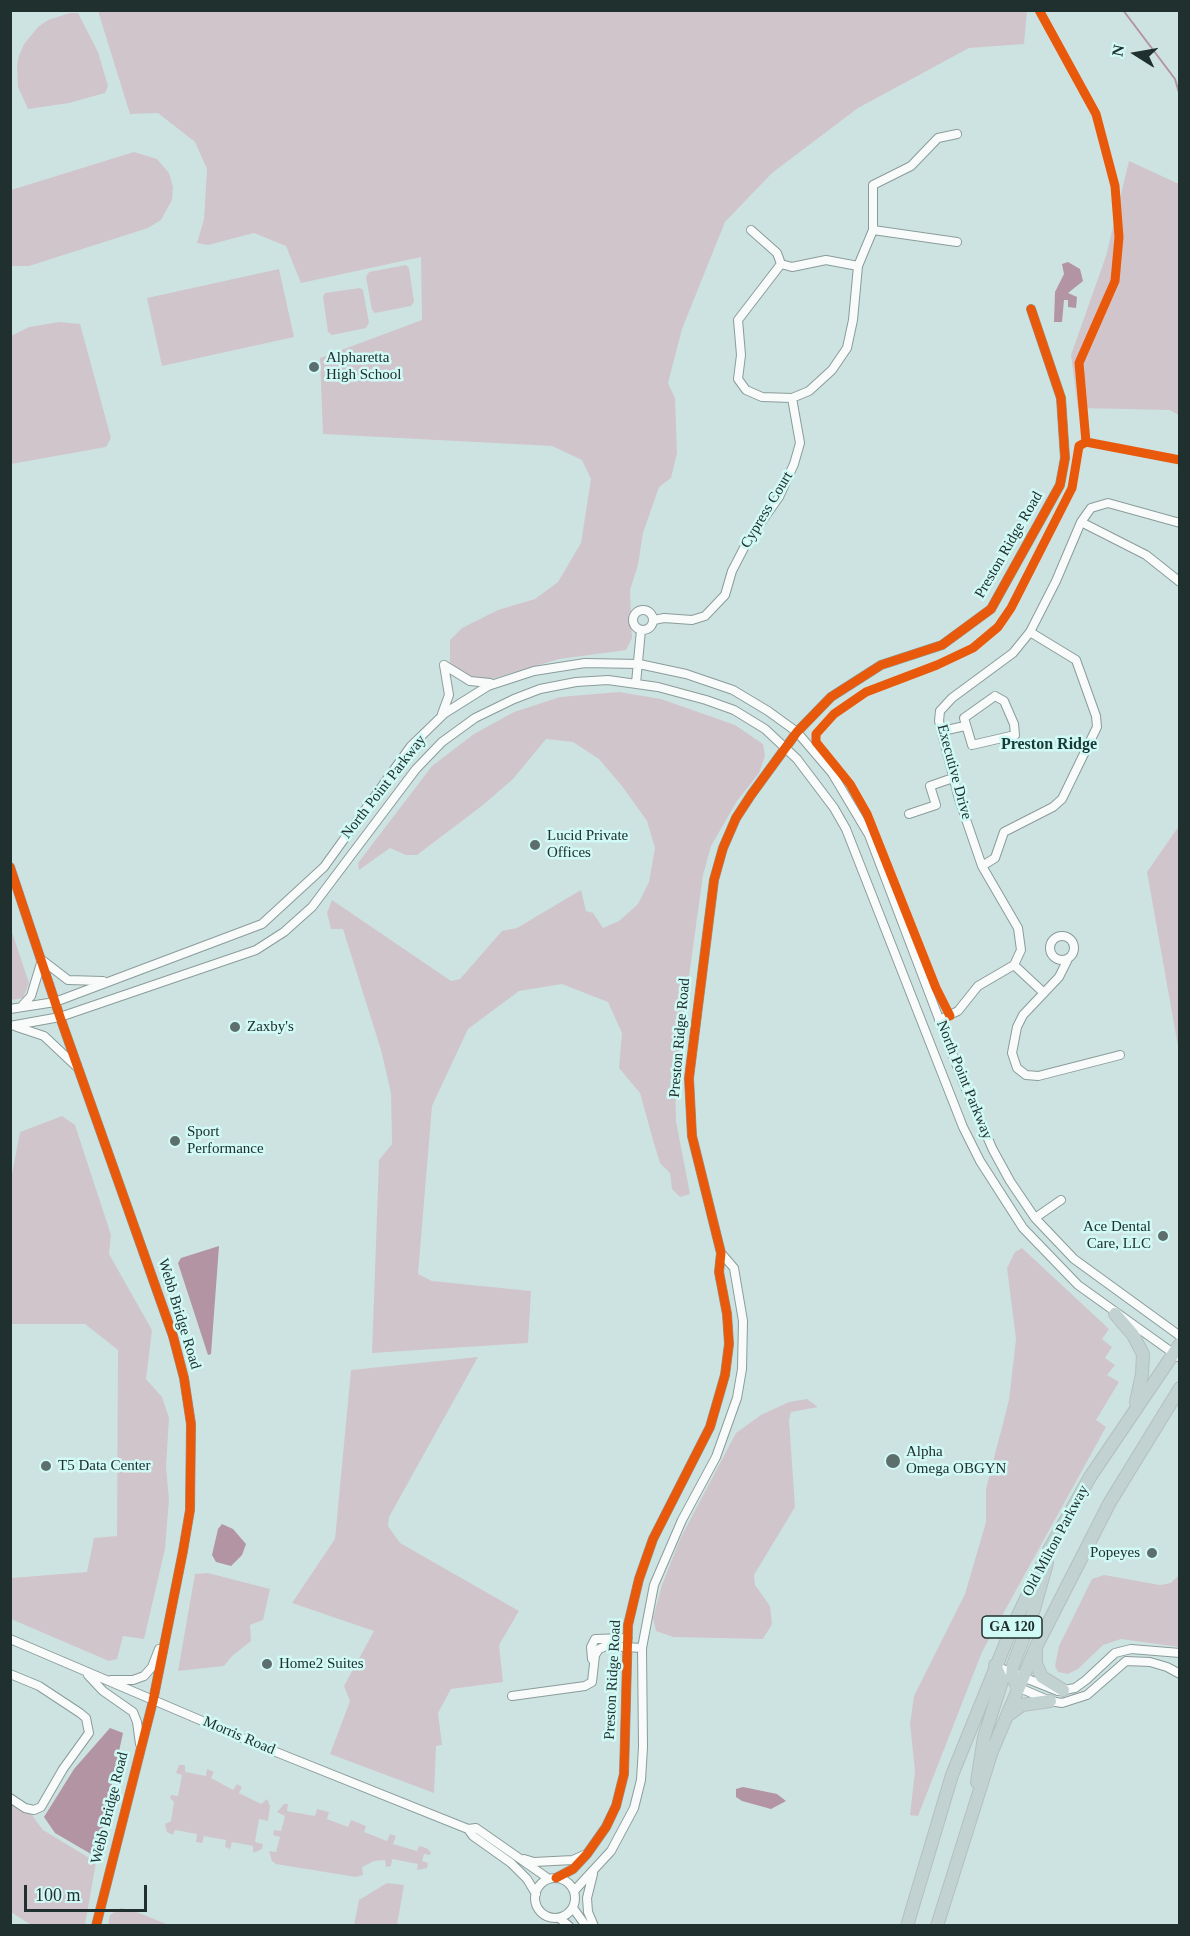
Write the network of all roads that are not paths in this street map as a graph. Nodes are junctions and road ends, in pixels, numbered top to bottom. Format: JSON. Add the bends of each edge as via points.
{"nodes":[{"id":1,"x":957,"y":135,"type":"dead end"},
{"id":2,"x":751,"y":230,"type":"dead end"},
{"id":3,"x":873,"y":230,"type":"junction"},
{"id":4,"x":957,"y":242,"type":"dead end"},
{"id":5,"x":781,"y":264,"type":"junction"},
{"id":6,"x":858,"y":266,"type":"junction"},
{"id":7,"x":1031,"y":309,"type":"dead end"},
{"id":8,"x":792,"y":398,"type":"junction"},
{"id":9,"x":1082,"y":522,"type":"junction"},
{"id":10,"x":1179,"y":523,"type":"edge"},
{"id":11,"x":1179,"y":582,"type":"edge"},
{"id":12,"x":654,"y":620,"type":"junction"},
{"id":13,"x":641,"y":630,"type":"junction"},
{"id":14,"x":1030,"y":632,"type":"junction"},
{"id":15,"x":639,"y":664,"type":"junction"},
{"id":16,"x":497,"y":683,"type":"junction"},
{"id":17,"x":636,"y":683,"type":"junction"},
{"id":18,"x":436,"y":722,"type":"junction"},
{"id":19,"x":964,"y":726,"type":"junction"},
{"id":20,"x":942,"y":731,"type":"junction"},
{"id":21,"x":797,"y":732,"type":"junction"},
{"id":22,"x":786,"y":748,"type":"junction"},
{"id":23,"x":953,"y":778,"type":"junction"},
{"id":24,"x":909,"y":814,"type":"dead end"},
{"id":25,"x":10,"y":867,"type":"edge"},
{"id":26,"x":982,"y":867,"type":"junction"},
{"id":27,"x":42,"y":960,"type":"junction"},
{"id":28,"x":1067,"y":961,"type":"dead end"},
{"id":29,"x":1014,"y":965,"type":"junction"},
{"id":30,"x":112,"y":981,"type":"junction"},
{"id":31,"x":1044,"y":993,"type":"junction"},
{"id":32,"x":56,"y":1002,"type":"junction"},
{"id":33,"x":15,"y":1009,"type":"edge"},
{"id":34,"x":60,"y":1017,"type":"junction"},
{"id":35,"x":939,"y":1020,"type":"junction"},
{"id":36,"x":10,"y":1026,"type":"edge"},
{"id":37,"x":1120,"y":1055,"type":"dead end"},
{"id":38,"x":80,"y":1071,"type":"junction"},
{"id":39,"x":1061,"y":1200,"type":"dead end"},
{"id":40,"x":1035,"y":1218,"type":"junction"},
{"id":41,"x":721,"y":1253,"type":"junction"},
{"id":42,"x":1115,"y":1314,"type":"junction"},
{"id":43,"x":1179,"y":1336,"type":"edge"},
{"id":44,"x":1177,"y":1352,"type":"edge"},
{"id":45,"x":1179,"y":1388,"type":"edge"},
{"id":46,"x":1134,"y":1410,"type":"junction"},
{"id":47,"x":1049,"y":1550,"type":"junction"},
{"id":48,"x":168,"y":1626,"type":"junction"},
{"id":49,"x":10,"y":1639,"type":"edge"},
{"id":50,"x":628,"y":1642,"type":"junction"},
{"id":51,"x":1036,"y":1647,"type":"junction"},
{"id":52,"x":642,"y":1648,"type":"junction"},
{"id":53,"x":1179,"y":1653,"type":"edge"},
{"id":54,"x":85,"y":1672,"type":"junction"},
{"id":55,"x":10,"y":1674,"type":"edge"},
{"id":56,"x":1179,"y":1674,"type":"edge"},
{"id":57,"x":1006,"y":1677,"type":"junction"},
{"id":58,"x":106,"y":1680,"type":"junction"},
{"id":59,"x":1063,"y":1690,"type":"junction"},
{"id":60,"x":512,"y":1696,"type":"dead end"},
{"id":61,"x":153,"y":1701,"type":"junction"},
{"id":62,"x":1050,"y":1701,"type":"junction"},
{"id":63,"x":1005,"y":1719,"type":"junction"},
{"id":64,"x":140,"y":1750,"type":"junction"},
{"id":65,"x":977,"y":1795,"type":"junction"},
{"id":66,"x":10,"y":1798,"type":"edge"},
{"id":67,"x":468,"y":1829,"type":"junction"},
{"id":68,"x":587,"y":1854,"type":"junction"},
{"id":69,"x":520,"y":1858,"type":"junction"},
{"id":70,"x":595,"y":1870,"type":"junction"},
{"id":71,"x":553,"y":1879,"type":"junction"},
{"id":72,"x":574,"y":1891,"type":"junction"},
{"id":73,"x":536,"y":1894,"type":"junction"},
{"id":74,"x":913,"y":1900,"type":"junction"},
{"id":75,"x":573,"y":1908,"type":"junction"},
{"id":76,"x":559,"y":1918,"type":"junction"},
{"id":77,"x":96,"y":1926,"type":"edge"},
{"id":78,"x":569,"y":1926,"type":"edge"},
{"id":79,"x":586,"y":1926,"type":"edge"},
{"id":80,"x":594,"y":1926,"type":"edge"},
{"id":81,"x":907,"y":1926,"type":"edge"},
{"id":82,"x":915,"y":1926,"type":"edge"},
{"id":83,"x":937,"y":1926,"type":"edge"}],
"edges":[{"from":1,"to":3,"type":"street","via":[[938,138],[911,166],[873,185]]},
{"from":2,"to":5,"type":"street","via":[[777,253]]},
{"from":3,"to":4,"type":"street"},
{"from":3,"to":6,"type":"street"},
{"from":5,"to":6,"type":"street","via":[[792,267],[826,260]]},
{"from":5,"to":8,"type":"street","via":[[738,320],[738,379],[746,390],[762,397]]},
{"from":6,"to":8,"type":"street","via":[[847,348],[832,370],[809,391]]},
{"from":7,"to":21,"type":"street","name":"Preston Ridge Road","via":[[1061,398],[1065,458],[1060,485],[991,609],[942,645],[881,665],[852,681]]},
{"from":8,"to":12,"type":"street","name":"Cypress Court","via":[[800,443],[795,465],[779,497],[746,544],[724,595],[705,616]]},
{"from":9,"to":10,"type":"street","via":[[1091,508],[1108,503]]},
{"from":9,"to":11,"type":"street","via":[[1146,555]]},
{"from":9,"to":14,"type":"street","name":"Executive Drive"},
{"from":12,"to":13,"type":"street","via":[[650,628]]},
{"from":12,"to":13,"type":"street","name":"Cypress Court","via":[[649,611],[642,609],[636,613],[633,623]]},
{"from":13,"to":15,"type":"street","name":"Cypress Court"},
{"from":14,"to":20,"type":"street","name":"Executive Drive","via":[[998,666],[944,705],[939,721]]},
{"from":14,"to":26,"type":"street","via":[[1077,660],[1097,727],[1062,800],[1004,832],[995,858]]},
{"from":15,"to":16,"type":"street","name":"North Point Parkway","via":[[585,663],[534,671]]},
{"from":15,"to":17,"type":"street","name":"Cypress Court"},
{"from":15,"to":21,"type":"street","name":"North Point Parkway","via":[[733,690]]},
{"from":16,"to":18,"type":"street","name":"North Point Parkway"},
{"from":16,"to":18,"type":"street","via":[[470,681],[444,665],[448,702]]},
{"from":17,"to":22,"type":"street","name":"North Point Parkway","via":[[734,710]]},
{"from":17,"to":34,"type":"street","name":"North Point Parkway","via":[[576,682],[540,689],[484,713],[442,742],[416,769],[336,878],[284,932],[238,957]]},
{"from":18,"to":30,"type":"street","name":"North Point Parkway","via":[[411,746],[324,867],[283,908],[262,924]]},
{"from":19,"to":19,"type":"street","via":[[964,718],[995,696],[1004,701],[1015,735],[972,745]]},
{"from":19,"to":20,"type":"street"},
{"from":20,"to":23,"type":"street","name":"Executive Drive"},
{"from":21,"to":22,"type":"street","name":"Preston Ridge Road"},
{"from":21,"to":35,"type":"street","name":"North Point Parkway","via":[[832,773],[869,835]]},
{"from":22,"to":41,"type":"street","name":"Preston Ridge Road","via":[[741,810],[723,848],[714,880],[692,1047],[692,1136]]},
{"from":22,"to":42,"type":"street","name":"North Point Parkway","via":[[822,789],[846,829],[963,1127],[980,1161],[1038,1246]]},
{"from":23,"to":24,"type":"street","via":[[930,786],[936,805]]},
{"from":23,"to":26,"type":"street","name":"Executive Drive"},
{"from":25,"to":27,"type":"street","name":"Webb Bridge Road"},
{"from":26,"to":29,"type":"street","name":"Executive Drive","via":[[1018,928],[1021,950]]},
{"from":27,"to":30,"type":"street","via":[[68,980]]},
{"from":27,"to":32,"type":"street","name":"Webb Bridge Road"},
{"from":27,"to":33,"type":"street","via":[[31,996]]},
{"from":28,"to":31,"type":"street"},
{"from":29,"to":31,"type":"street"},
{"from":29,"to":35,"type":"street","via":[[978,986],[958,1011]]},
{"from":30,"to":32,"type":"street","name":"North Point Parkway"},
{"from":31,"to":37,"type":"street","via":[[1017,1027],[1012,1053],[1017,1068],[1026,1075],[1038,1076]]},
{"from":32,"to":33,"type":"street","name":"North Point Parkway"},
{"from":32,"to":34,"type":"street","name":"Webb Bridge Road"},
{"from":34,"to":36,"type":"street","name":"North Point Parkway"},
{"from":34,"to":38,"type":"street","name":"Webb Bridge Road"},
{"from":35,"to":40,"type":"street","name":"North Point Parkway","via":[[993,1150]]},
{"from":36,"to":38,"type":"street","via":[[44,1036]]},
{"from":38,"to":48,"type":"street","name":"Webb Bridge Road","via":[[184,1378],[190,1424],[190,1510]]},
{"from":39,"to":40,"type":"street"},
{"from":40,"to":43,"type":"street","name":"North Point Parkway","via":[[1074,1259]]},
{"from":41,"to":50,"type":"street","name":"Preston Ridge Road","via":[[719,1272],[729,1344],[721,1394],[710,1427],[653,1539],[639,1579]]},
{"from":41,"to":52,"type":"street","name":"Preston Ridge Road","via":[[734,1268],[743,1321],[743,1360],[737,1398],[716,1457],[654,1585]]},
{"from":42,"to":44,"type":"street","name":"North Point Parkway"},
{"from":42,"to":46,"type":"highway","via":[[1143,1354]]},
{"from":44,"to":46,"type":"highway","name":"Old Milton Parkway","number":"GA 120"},
{"from":45,"to":51,"type":"highway","name":"Old Milton Parkway","number":"GA 120","via":[[1110,1502]]},
{"from":46,"to":47,"type":"highway","name":"Old Milton Parkway","number":"GA 120"},
{"from":47,"to":57,"type":"highway","name":"Old Milton Parkway","number":"GA 120"},
{"from":47,"to":57,"type":"highway","via":[[1045,1579]]},
{"from":48,"to":58,"type":"street","via":[[148,1672],[133,1680]]},
{"from":48,"to":61,"type":"street","name":"Webb Bridge Road"},
{"from":49,"to":54,"type":"street","name":"Morris Road"},
{"from":50,"to":52,"type":"street"},
{"from":50,"to":60,"type":"street","via":[[603,1637],[593,1641],[594,1674],[592,1682],[585,1686]]},
{"from":50,"to":68,"type":"street","name":"Preston Ridge Road","via":[[624,1774],[616,1806]]},
{"from":51,"to":57,"type":"highway","name":"Old Milton Parkway","number":"GA 120"},
{"from":51,"to":59,"type":"highway","via":[[1039,1671]]},
{"from":52,"to":70,"type":"street","name":"Preston Ridge Road","via":[[641,1780],[625,1829]]},
{"from":53,"to":59,"type":"street","via":[[1131,1649],[1115,1653],[1075,1688]]},
{"from":54,"to":58,"type":"street","name":"Morris Road"},
{"from":54,"to":64,"type":"street","via":[[103,1691],[133,1712]]},
{"from":55,"to":66,"type":"street","via":[[39,1686],[80,1713],[86,1718],[89,1733],[41,1807],[25,1808]]},
{"from":56,"to":62,"type":"street","via":[[1167,1666],[1125,1661],[1081,1698]]},
{"from":57,"to":59,"type":"street","via":[[1053,1691]]},
{"from":57,"to":62,"type":"street"},
{"from":57,"to":63,"type":"highway","name":"Old Milton Parkway","number":"GA 120"},
{"from":57,"to":65,"type":"highway","via":[[984,1737]]},
{"from":57,"to":74,"type":"highway","name":"Old Milton Parkway","number":"GA 120","via":[[952,1775]]},
{"from":58,"to":61,"type":"street","name":"Morris Road"},
{"from":61,"to":64,"type":"street","name":"Webb Bridge Road"},
{"from":61,"to":67,"type":"street","name":"Morris Road"},
{"from":62,"to":63,"type":"highway","via":[[1022,1705]]},
{"from":63,"to":65,"type":"highway","name":"Old Milton Parkway","number":"GA 120"},
{"from":64,"to":77,"type":"street","name":"Webb Bridge Road"},
{"from":65,"to":83,"type":"highway","name":"Old Milton Parkway","number":"GA 120"},
{"from":67,"to":69,"type":"street","name":"Morris Road","via":[[476,1828]]},
{"from":67,"to":73,"type":"street","name":"Morris Road","via":[[528,1879]]},
{"from":68,"to":69,"type":"street","via":[[573,1860],[534,1862]]},
{"from":68,"to":71,"type":"street","name":"Preston Ridge Road","via":[[573,1869]]},
{"from":69,"to":71,"type":"street","name":"Morris Road"},
{"from":70,"to":72,"type":"street","name":"Preston Ridge Road"},
{"from":70,"to":80,"type":"street","via":[[587,1898]]},
{"from":71,"to":72,"type":"street","via":[[567,1882]]},
{"from":71,"to":73,"type":"street","via":[[538,1888]]},
{"from":72,"to":75,"type":"street"},
{"from":73,"to":76,"type":"street","via":[[543,1914]]},
{"from":74,"to":81,"type":"highway","name":"Old Milton Parkway","number":"GA 120"},
{"from":74,"to":82,"type":"highway"},
{"from":75,"to":76,"type":"street"},
{"from":75,"to":79,"type":"street"},
{"from":76,"to":78,"type":"street"}]}
